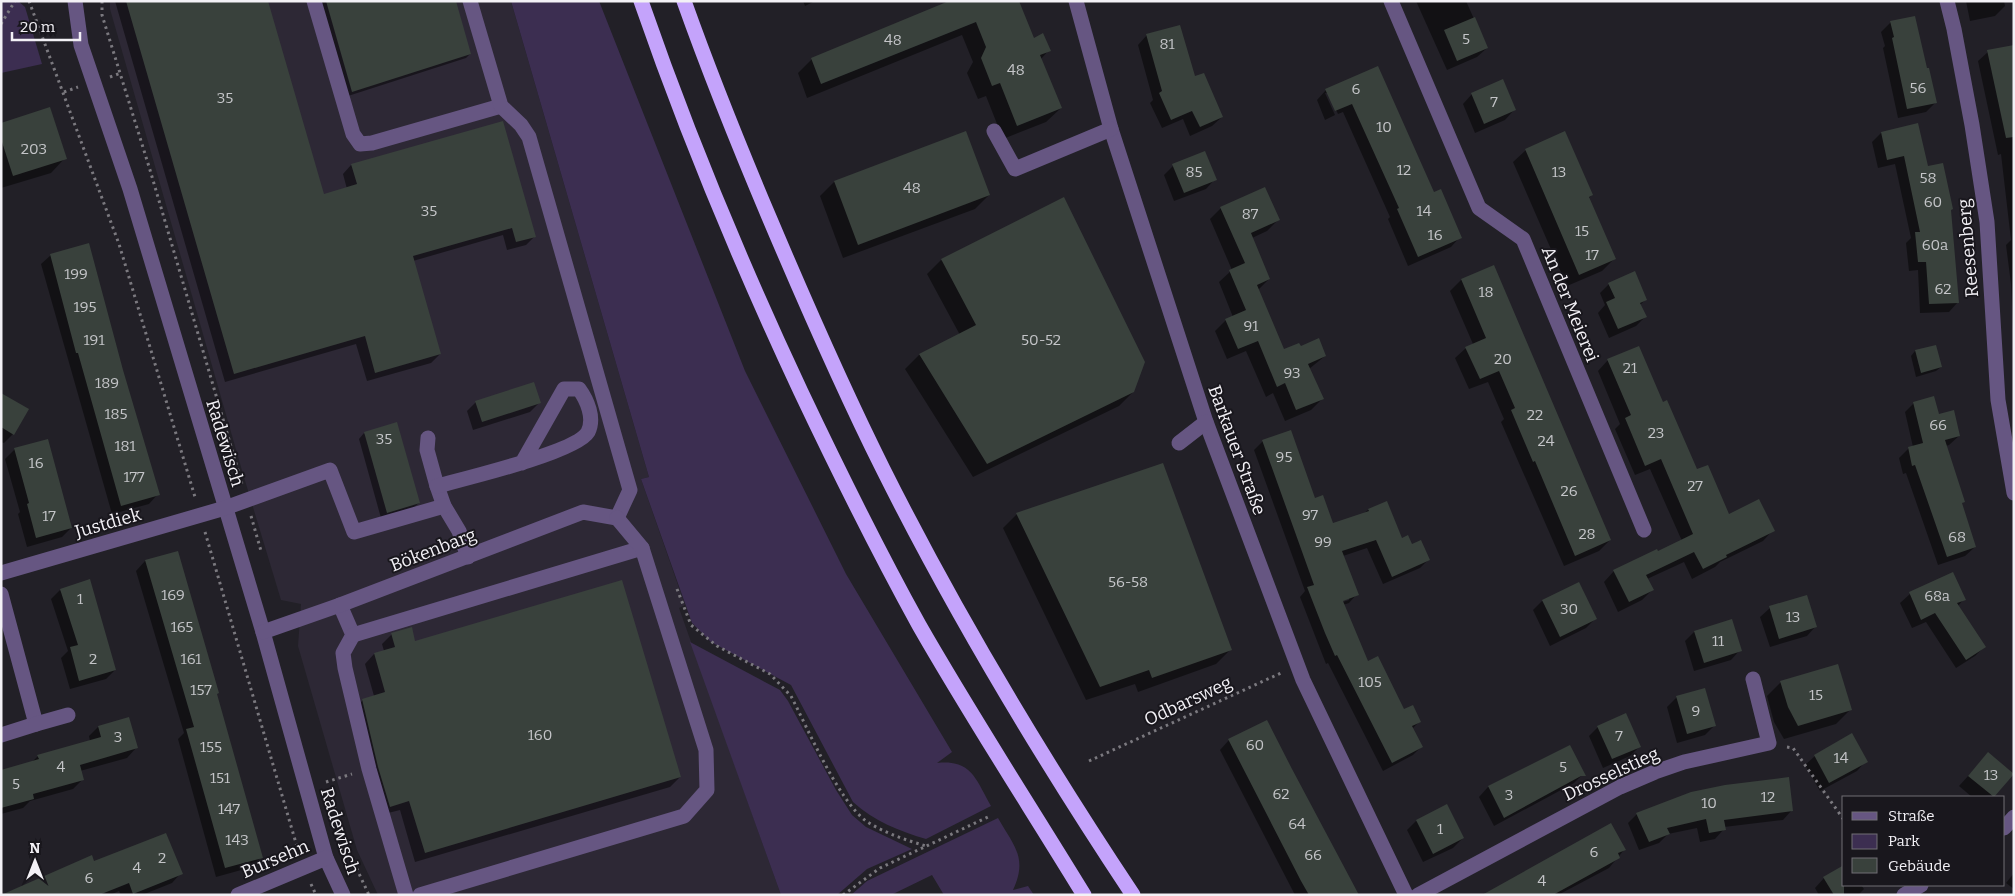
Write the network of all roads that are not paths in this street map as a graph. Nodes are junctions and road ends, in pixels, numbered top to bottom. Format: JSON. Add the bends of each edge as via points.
{"nodes":[{"id":1,"x":75,"y":1,"type":"edge"},
{"id":2,"x":314,"y":1,"type":"edge"},
{"id":3,"x":470,"y":1,"type":"edge"},
{"id":4,"x":641,"y":1,"type":"edge"},
{"id":5,"x":684,"y":1,"type":"edge"},
{"id":6,"x":1076,"y":1,"type":"edge"},
{"id":7,"x":1391,"y":1,"type":"edge"},
{"id":8,"x":1947,"y":1,"type":"edge"},
{"id":9,"x":501,"y":106,"type":"junction"},
{"id":10,"x":1111,"y":129,"type":"junction"},
{"id":11,"x":994,"y":131,"type":"dead end"},
{"id":12,"x":1206,"y":422,"type":"junction"},
{"id":13,"x":428,"y":438,"type":"dead end"},
{"id":14,"x":1179,"y":443,"type":"dead end"},
{"id":15,"x":522,"y":463,"type":"junction"},
{"id":16,"x":437,"y":486,"type":"junction"},
{"id":17,"x":2014,"y":493,"type":"edge"},
{"id":18,"x":444,"y":506,"type":"junction"},
{"id":19,"x":225,"y":508,"type":"junction"},
{"id":20,"x":617,"y":518,"type":"junction"},
{"id":21,"x":1644,"y":530,"type":"dead end"},
{"id":22,"x":642,"y":548,"type":"junction"},
{"id":23,"x":468,"y":557,"type":"junction"},
{"id":24,"x":1,"y":573,"type":"edge"},
{"id":25,"x":1,"y":594,"type":"edge"},
{"id":26,"x":340,"y":605,"type":"junction"},
{"id":27,"x":262,"y":632,"type":"junction"},
{"id":28,"x":353,"y":635,"type":"junction"},
{"id":29,"x":1753,"y":679,"type":"dead end"},
{"id":30,"x":68,"y":715,"type":"dead end"},
{"id":31,"x":36,"y":724,"type":"junction"},
{"id":32,"x":1,"y":735,"type":"edge"},
{"id":33,"x":2014,"y":817,"type":"edge"},
{"id":34,"x":2005,"y":827,"type":"edge"},
{"id":35,"x":326,"y":858,"type":"junction"},
{"id":36,"x":1919,"y":886,"type":"edge"},
{"id":37,"x":238,"y":895,"type":"edge"},
{"id":38,"x":343,"y":895,"type":"edge"},
{"id":39,"x":406,"y":895,"type":"edge"},
{"id":40,"x":420,"y":895,"type":"edge"},
{"id":41,"x":1084,"y":895,"type":"edge"},
{"id":42,"x":1133,"y":895,"type":"edge"},
{"id":43,"x":1406,"y":895,"type":"edge"},
{"id":44,"x":1418,"y":895,"type":"edge"},
{"id":45,"x":1904,"y":895,"type":"edge"}],
"edges":[{"from":1,"to":19,"type":"street","name":"Radewisch","via":[[82,45],[127,180]]},
{"from":2,"to":9,"type":"street","via":[[353,134],[360,144]]},
{"from":3,"to":9,"type":"street"},
{"from":4,"to":41,"type":"highway","via":[[710,188],[759,302],[838,469],[919,623]]},
{"from":5,"to":42,"type":"highway","via":[[738,144],[804,300],[882,469],[1009,700]]},
{"from":6,"to":10,"type":"street","name":"Barkauer Straße"},
{"from":7,"to":21,"type":"street","name":"An der Meierei","via":[[1479,208],[1523,239]]},
{"from":8,"to":17,"type":"street","name":"Reesenberg","via":[[1972,125],[1987,222],[1998,400]]},
{"from":9,"to":20,"type":"street","via":[[529,137],[630,490]]},
{"from":10,"to":11,"type":"street","via":[[1015,169]]},
{"from":10,"to":12,"type":"street","name":"Barkauer Straße"},
{"from":12,"to":14,"type":"street"},
{"from":12,"to":43,"type":"street","name":"Barkauer Straße","via":[[1298,665]]},
{"from":13,"to":16,"type":"street","via":[[427,450]]},
{"from":15,"to":15,"type":"street","via":[[575,442],[587,433],[591,420],[586,398],[579,389],[564,389]]},
{"from":15,"to":16,"type":"street"},
{"from":16,"to":18,"type":"street"},
{"from":18,"to":19,"type":"street","name":"Justdiek","via":[[354,532],[330,470]]},
{"from":18,"to":23,"type":"street","via":[[459,531]]},
{"from":19,"to":24,"type":"street","name":"Justdiek"},
{"from":19,"to":27,"type":"street","name":"Radewisch"},
{"from":20,"to":22,"type":"street"},
{"from":20,"to":23,"type":"street","name":"Bökenbarg","via":[[583,512]]},
{"from":22,"to":28,"type":"street"},
{"from":22,"to":40,"type":"street","via":[[706,750],[707,790],[684,816]]},
{"from":23,"to":26,"type":"street","name":"Bökenbarg"},
{"from":25,"to":31,"type":"street"},
{"from":26,"to":27,"type":"street","name":"Bökenbarg"},
{"from":26,"to":28,"type":"street"},
{"from":27,"to":35,"type":"street","name":"Radewisch"},
{"from":28,"to":39,"type":"street","via":[[343,652],[345,668]]},
{"from":29,"to":44,"type":"street","name":"Drosselstieg","via":[[1769,743],[1684,762],[1620,787]]},
{"from":30,"to":31,"type":"street"},
{"from":31,"to":32,"type":"street"},
{"from":33,"to":34,"type":"street"},
{"from":35,"to":37,"type":"street","name":"Bursehn"},
{"from":35,"to":38,"type":"street","name":"Radewisch"},
{"from":36,"to":45,"type":"street"}]}
